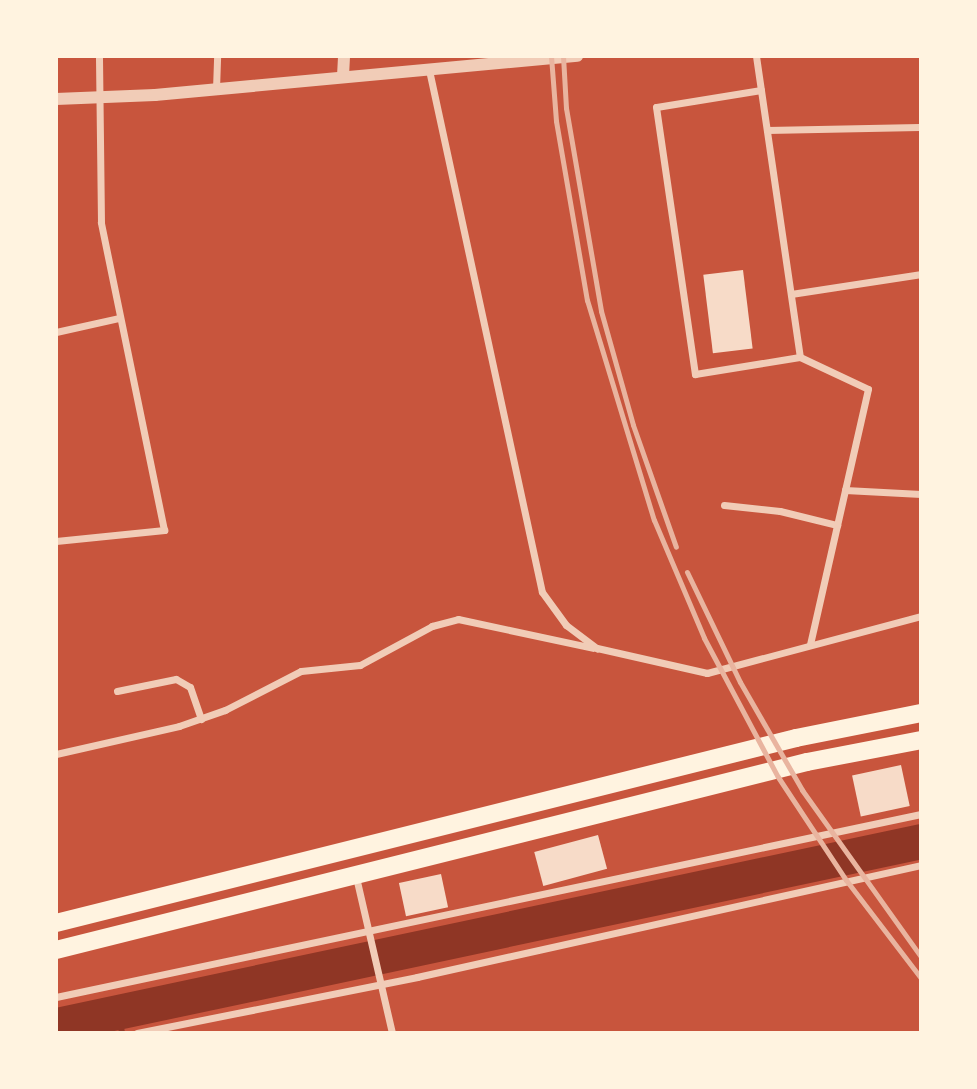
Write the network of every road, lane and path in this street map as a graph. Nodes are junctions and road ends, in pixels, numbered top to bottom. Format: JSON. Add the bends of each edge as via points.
{"nodes":[{"id":1,"x":99,"y":56,"type":"edge"},
{"id":2,"x":217,"y":56,"type":"edge"},
{"id":3,"x":344,"y":56,"type":"edge"},
{"id":4,"x":577,"y":56,"type":"edge"},
{"id":5,"x":756,"y":56,"type":"edge"},
{"id":6,"x":429,"y":70,"type":"junction"},
{"id":7,"x":343,"y":76,"type":"junction"},
{"id":8,"x":216,"y":89,"type":"junction"},
{"id":9,"x":761,"y":90,"type":"junction"},
{"id":10,"x":98,"y":98,"type":"junction"},
{"id":11,"x":56,"y":99,"type":"edge"},
{"id":12,"x":919,"y":127,"type":"edge"},
{"id":13,"x":767,"y":130,"type":"junction"},
{"id":14,"x":921,"y":274,"type":"edge"},
{"id":15,"x":791,"y":294,"type":"junction"},
{"id":16,"x":119,"y":318,"type":"junction"},
{"id":17,"x":56,"y":332,"type":"edge"},
{"id":18,"x":800,"y":357,"type":"junction"},
{"id":19,"x":845,"y":490,"type":"junction"},
{"id":20,"x":921,"y":494,"type":"edge"},
{"id":21,"x":723,"y":505,"type":"dead end"},
{"id":22,"x":837,"y":525,"type":"junction"},
{"id":23,"x":56,"y":541,"type":"edge"},
{"id":24,"x":921,"y":616,"type":"edge"},
{"id":25,"x":810,"y":645,"type":"junction"},
{"id":26,"x":597,"y":648,"type":"junction"},
{"id":27,"x":117,"y":691,"type":"dead end"},
{"id":28,"x":921,"y":713,"type":"edge"},
{"id":29,"x":201,"y":719,"type":"junction"},
{"id":30,"x":921,"y":740,"type":"edge"},
{"id":31,"x":56,"y":754,"type":"edge"},
{"id":32,"x":921,"y":814,"type":"edge"},
{"id":33,"x":921,"y":865,"type":"edge"},
{"id":34,"x":356,"y":876,"type":"junction"},
{"id":35,"x":56,"y":923,"type":"edge"},
{"id":36,"x":369,"y":932,"type":"junction"},
{"id":37,"x":56,"y":950,"type":"edge"},
{"id":38,"x":380,"y":983,"type":"junction"},
{"id":39,"x":56,"y":997,"type":"edge"},
{"id":40,"x":136,"y":1033,"type":"edge"},
{"id":41,"x":392,"y":1033,"type":"edge"}],
"edges":[{"from":1,"to":10,"type":"street"},
{"from":2,"to":8,"type":"street"},
{"from":3,"to":7,"type":"street"},
{"from":4,"to":6,"type":"street"},
{"from":5,"to":9,"type":"street"},
{"from":6,"to":7,"type":"street"},
{"from":6,"to":26,"type":"street","via":[[541,592],[566,625]]},
{"from":7,"to":8,"type":"street"},
{"from":8,"to":10,"type":"street"},
{"from":9,"to":13,"type":"street"},
{"from":9,"to":18,"type":"street","via":[[656,107],[695,374]]},
{"from":10,"to":11,"type":"street"},
{"from":10,"to":16,"type":"street","via":[[98,195]]},
{"from":12,"to":13,"type":"street"},
{"from":13,"to":15,"type":"street"},
{"from":14,"to":15,"type":"street"},
{"from":15,"to":18,"type":"street"},
{"from":16,"to":17,"type":"street"},
{"from":16,"to":23,"type":"street","via":[[164,530]]},
{"from":18,"to":19,"type":"street","via":[[868,389]]},
{"from":19,"to":20,"type":"street"},
{"from":19,"to":22,"type":"street"},
{"from":21,"to":22,"type":"street","via":[[780,511]]},
{"from":22,"to":25,"type":"street"},
{"from":24,"to":25,"type":"street"},
{"from":25,"to":26,"type":"street","via":[[707,673]]},
{"from":26,"to":29,"type":"street","via":[[458,619],[432,626],[360,665],[289,676]]},
{"from":27,"to":29,"type":"street","via":[[176,679],[190,687]]},
{"from":28,"to":35,"type":"main road","via":[[796,738]]},
{"from":29,"to":31,"type":"street"},
{"from":30,"to":34,"type":"main road","via":[[807,762]]},
{"from":32,"to":36,"type":"street"},
{"from":33,"to":38,"type":"street"},
{"from":34,"to":36,"type":"street"},
{"from":34,"to":37,"type":"main road"},
{"from":36,"to":38,"type":"street"},
{"from":36,"to":39,"type":"street"},
{"from":38,"to":40,"type":"street"},
{"from":38,"to":41,"type":"street"}]}
